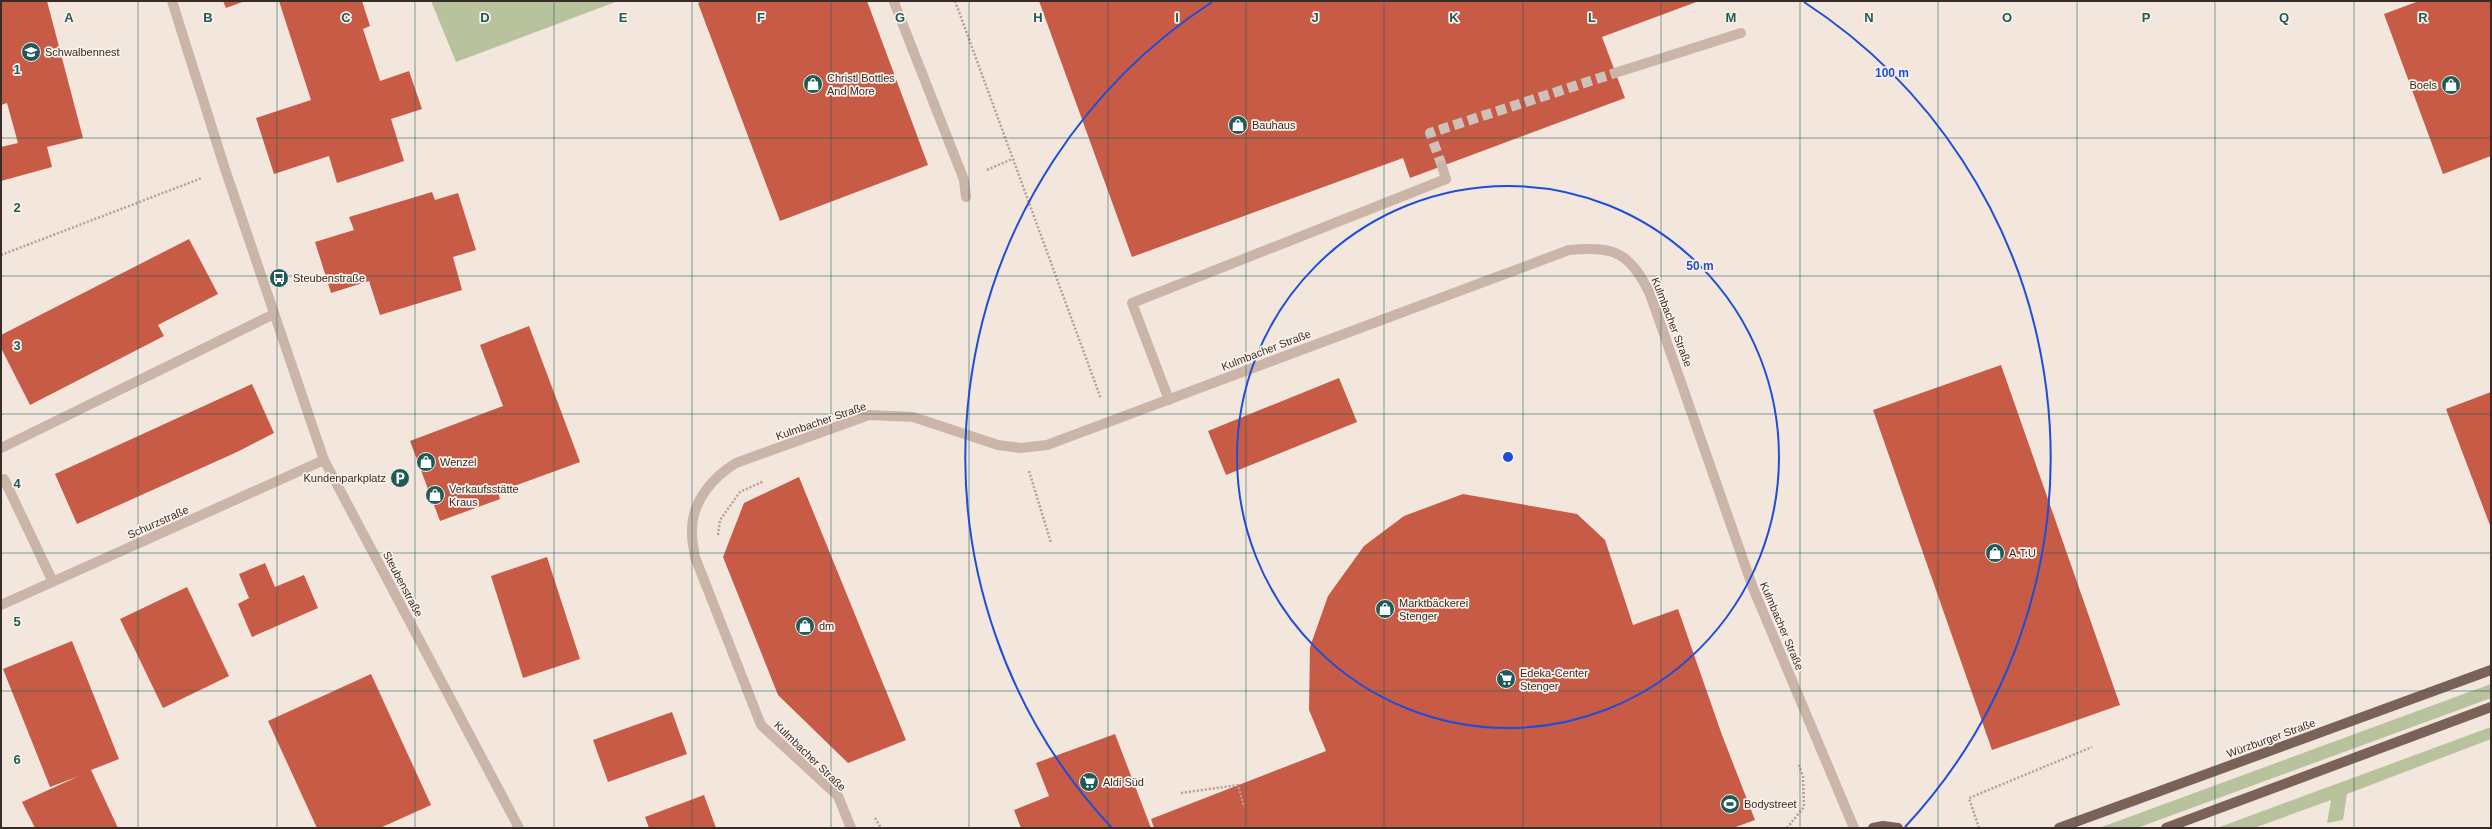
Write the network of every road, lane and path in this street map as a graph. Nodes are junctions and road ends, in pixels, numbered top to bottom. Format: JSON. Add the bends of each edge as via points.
{"nodes":[{"id":1,"x":172,"y":1,"type":"edge"},
{"id":2,"x":955,"y":1,"type":"edge"},
{"id":3,"x":894,"y":2,"type":"dead end"},
{"id":4,"x":1741,"y":33,"type":"dead end"},
{"id":5,"x":1615,"y":73,"type":"tunnel mouth"},
{"id":6,"x":1442,"y":166,"type":"tunnel mouth"},
{"id":7,"x":225,"y":169,"type":"junction"},
{"id":8,"x":966,"y":197,"type":"dead end"},
{"id":9,"x":1,"y":255,"type":"edge"},
{"id":10,"x":274,"y":314,"type":"junction"},
{"id":11,"x":1169,"y":400,"type":"junction"},
{"id":12,"x":1110,"y":423,"type":"junction"},
{"id":13,"x":1,"y":448,"type":"edge"},
{"id":14,"x":1021,"y":448,"type":"junction"},
{"id":15,"x":324,"y":460,"type":"junction"},
{"id":16,"x":1023,"y":472,"type":"dead end"},
{"id":17,"x":1035,"y":472,"type":"dead end"},
{"id":18,"x":1030,"y":474,"type":"junction"},
{"id":19,"x":4,"y":479,"type":"dead end"},
{"id":20,"x":767,"y":480,"type":"dead end"},
{"id":21,"x":717,"y":543,"type":"dead end"},
{"id":22,"x":1051,"y":543,"type":"dead end"},
{"id":23,"x":53,"y":582,"type":"junction"},
{"id":24,"x":1,"y":605,"type":"edge"},
{"id":25,"x":2491,"y":670,"type":"edge"},
{"id":26,"x":2491,"y":707,"type":"edge"},
{"id":27,"x":2092,"y":747,"type":"dead end"},
{"id":28,"x":1798,"y":762,"type":"dead end"},
{"id":29,"x":1181,"y":794,"type":"dead end"},
{"id":30,"x":1244,"y":807,"type":"dead end"},
{"id":31,"x":874,"y":816,"type":"dead end"},
{"id":32,"x":518,"y":828,"type":"edge"},
{"id":33,"x":850,"y":828,"type":"edge"},
{"id":34,"x":882,"y":828,"type":"edge"},
{"id":35,"x":1787,"y":828,"type":"edge"},
{"id":36,"x":1854,"y":828,"type":"edge"},
{"id":37,"x":1873,"y":828,"type":"edge"},
{"id":38,"x":1898,"y":828,"type":"edge"},
{"id":39,"x":1979,"y":828,"type":"edge"},
{"id":40,"x":2059,"y":828,"type":"edge"},
{"id":41,"x":2166,"y":828,"type":"edge"}],
"edges":[{"from":1,"to":7,"type":"street","name":"Steubenstraße"},
{"from":2,"to":12,"type":"path"},
{"from":3,"to":8,"type":"street","via":[[964,180]]},
{"from":4,"to":5,"type":"street"},
{"from":6,"to":11,"type":"street","via":[[1446,179],[1132,302]]},
{"from":7,"to":9,"type":"path"},
{"from":7,"to":10,"type":"street","name":"Steubenstraße"},
{"from":10,"to":13,"type":"street"},
{"from":10,"to":15,"type":"street","name":"Steubenstraße"},
{"from":11,"to":12,"type":"street","name":"Kulmbacher Straße"},
{"from":11,"to":36,"type":"street","name":"Kulmbacher Straße","via":[[1569,250],[1597,247],[1619,254],[1639,271],[1650,294],[1753,588]]},
{"from":12,"to":14,"type":"street","name":"Kulmbacher Straße","via":[[1047,445]]},
{"from":14,"to":18,"type":"path"},
{"from":14,"to":33,"type":"street","name":"Kulmbacher Straße","via":[[998,445],[913,416],[869,415],[736,463],[720,473],[699,499],[691,529],[695,557],[761,725],[838,796]]},
{"from":15,"to":23,"type":"street","name":"Schurzstraße"},
{"from":15,"to":32,"type":"street","name":"Steubenstraße"},
{"from":16,"to":18,"type":"path"},
{"from":17,"to":18,"type":"path"},
{"from":18,"to":22,"type":"path"},
{"from":19,"to":23,"type":"street"},
{"from":20,"to":21,"type":"path","via":[[740,492],[720,520]]},
{"from":23,"to":24,"type":"street","name":"Schurzstraße"},
{"from":25,"to":40,"type":"main road","name":"Würzburger Straße"},
{"from":26,"to":41,"type":"main road"},
{"from":27,"to":39,"type":"path","via":[[1969,798]]},
{"from":28,"to":35,"type":"path","via":[[1803,777],[1804,807]]},
{"from":29,"to":30,"type":"path","via":[[1238,785]]},
{"from":31,"to":34,"type":"path"},
{"from":37,"to":38,"type":"main road"}]}
